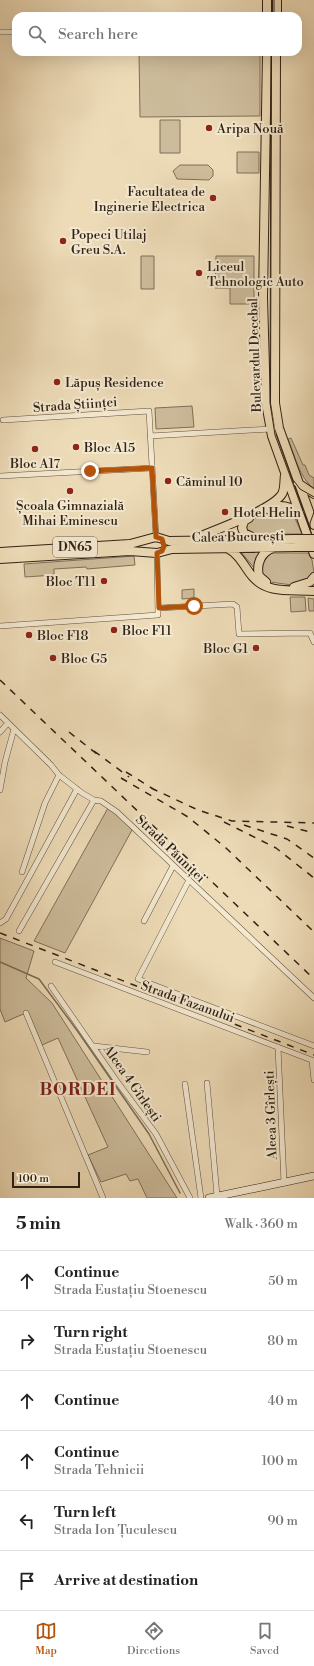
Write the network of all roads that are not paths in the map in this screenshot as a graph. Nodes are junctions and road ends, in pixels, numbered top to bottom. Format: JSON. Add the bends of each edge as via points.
{"nodes":[{"id":1,"x":267,"y":0,"type":"edge"},
{"id":2,"x":277,"y":0,"type":"edge"},
{"id":3,"x":267,"y":12,"type":"edge"},
{"id":4,"x":277,"y":12,"type":"edge"},
{"id":5,"x":0,"y":32,"type":"edge"},
{"id":6,"x":12,"y":32,"type":"edge"},
{"id":7,"x":267,"y":56,"type":"edge"},
{"id":8,"x":276,"y":56,"type":"edge"},
{"id":9,"x":3,"y":420,"type":"dead end"},
{"id":10,"x":270,"y":428,"type":"junction"},
{"id":11,"x":150,"y":436,"type":"junction"},
{"id":12,"x":152,"y":468,"type":"junction"},
{"id":13,"x":285,"y":472,"type":"junction"},
{"id":14,"x":0,"y":476,"type":"edge"},
{"id":15,"x":298,"y":483,"type":"junction"},
{"id":16,"x":314,"y":494,"type":"edge"},
{"id":17,"x":300,"y":514,"type":"junction"},
{"id":18,"x":314,"y":525,"type":"edge"},
{"id":19,"x":156,"y":538,"type":"junction"},
{"id":20,"x":314,"y":538,"type":"edge"},
{"id":21,"x":194,"y":539,"type":"junction"},
{"id":22,"x":255,"y":539,"type":"junction"},
{"id":23,"x":296,"y":543,"type":"junction"},
{"id":24,"x":278,"y":546,"type":"junction"},
{"id":25,"x":314,"y":547,"type":"edge"},
{"id":26,"x":226,"y":548,"type":"junction"},
{"id":27,"x":0,"y":552,"type":"edge"},
{"id":28,"x":157,"y":552,"type":"junction"},
{"id":29,"x":314,"y":554,"type":"edge"},
{"id":30,"x":0,"y":559,"type":"edge"},
{"id":31,"x":314,"y":577,"type":"edge"},
{"id":32,"x":314,"y":591,"type":"edge"},
{"id":33,"x":159,"y":608,"type":"junction"},
{"id":34,"x":0,"y":626,"type":"edge"},
{"id":35,"x":314,"y":642,"type":"edge"},
{"id":36,"x":0,"y":716,"type":"edge"},
{"id":37,"x":8,"y":723,"type":"junction"},
{"id":38,"x":14,"y":729,"type":"junction"},
{"id":39,"x":0,"y":732,"type":"edge"},
{"id":40,"x":59,"y":775,"type":"junction"},
{"id":41,"x":78,"y":789,"type":"junction"},
{"id":42,"x":0,"y":790,"type":"edge"},
{"id":43,"x":94,"y":800,"type":"junction"},
{"id":44,"x":173,"y":866,"type":"junction"},
{"id":45,"x":22,"y":872,"type":"dead end"},
{"id":46,"x":189,"y":880,"type":"junction"},
{"id":47,"x":144,"y":921,"type":"dead end"},
{"id":48,"x":0,"y":923,"type":"edge"},
{"id":49,"x":19,"y":931,"type":"dead end"},
{"id":50,"x":55,"y":962,"type":"dead end"},
{"id":51,"x":51,"y":986,"type":"dead end"},
{"id":52,"x":314,"y":998,"type":"edge"},
{"id":53,"x":26,"y":1013,"type":"dead end"},
{"id":54,"x":94,"y":1046,"type":"junction"},
{"id":55,"x":278,"y":1046,"type":"junction"},
{"id":56,"x":314,"y":1046,"type":"edge"},
{"id":57,"x":147,"y":1052,"type":"dead end"},
{"id":58,"x":313,"y":1061,"type":"edge"},
{"id":59,"x":314,"y":1080,"type":"edge"},
{"id":60,"x":207,"y":1083,"type":"dead end"},
{"id":61,"x":185,"y":1084,"type":"dead end"},
{"id":62,"x":314,"y":1176,"type":"edge"},
{"id":63,"x":284,"y":1182,"type":"junction"},
{"id":64,"x":213,"y":1197,"type":"edge"},
{"id":65,"x":103,"y":1198,"type":"edge"},
{"id":66,"x":190,"y":1198,"type":"edge"},
{"id":67,"x":201,"y":1198,"type":"edge"}],
"edges":[{"from":1,"to":3,"type":"main road"},
{"from":2,"to":4,"type":"main road"},
{"from":5,"to":6,"type":"street"},
{"from":7,"to":10,"type":"main road","name":"Bulevardul Decebal","via":[[263,298],[266,403]]},
{"from":8,"to":15,"type":"main road","name":"Bulevardul Decebal","via":[[275,403],[279,428]]},
{"from":9,"to":11,"type":"street","name":"Strada Științei","via":[[149,411]]},
{"from":10,"to":11,"type":"street"},
{"from":10,"to":13,"type":"main road","name":"Bulevardul Decebal"},
{"from":11,"to":12,"type":"street"},
{"from":12,"to":14,"type":"street"},
{"from":12,"to":19,"type":"street"},
{"from":13,"to":17,"type":"main road","name":"Bulevardul Decebal"},
{"from":13,"to":21,"type":"main road","via":[[284,490],[277,499],[239,520]]},
{"from":15,"to":16,"type":"main road"},
{"from":15,"to":18,"type":"main road","name":"Bulevardul Decebal"},
{"from":17,"to":22,"type":"main road","via":[[289,506],[274,506],[248,518],[242,528],[244,533]]},
{"from":17,"to":29,"type":"main road","name":"Bulevardul Decebal"},
{"from":19,"to":21,"type":"main road","name":"Calea București","number":"DN65","via":[[169,541]]},
{"from":19,"to":27,"type":"main road","name":"Calea București","number":"DN65","via":[[130,544]]},
{"from":19,"to":28,"type":"main road","via":[[164,546]]},
{"from":19,"to":28,"type":"main road","via":[[148,545]]},
{"from":20,"to":23,"type":"main road","name":"Calea București","bridge":true},
{"from":21,"to":22,"type":"main road","name":"Calea București","number":"DN65"},
{"from":22,"to":23,"type":"main road","name":"Calea București","number":"DN65"},
{"from":23,"to":24,"type":"main road","name":"Calea București"},
{"from":23,"to":25,"type":"main road","name":"Calea București","bridge":true},
{"from":24,"to":26,"type":"main road","name":"Calea București","number":"DN65"},
{"from":24,"to":31,"type":"main road","via":[[266,552],[259,563],[259,576],[264,582],[293,587],[302,586]]},
{"from":26,"to":28,"type":"main road","name":"Calea București","number":"DN65","via":[[172,549]]},
{"from":26,"to":32,"type":"main road","via":[[232,551],[252,576],[267,588]]},
{"from":28,"to":30,"type":"main road","name":"Calea București","number":"DN65","via":[[130,551]]},
{"from":28,"to":33,"type":"street"},
{"from":33,"to":34,"type":"street","via":[[158,614]]},
{"from":33,"to":35,"type":"street","via":[[233,604],[237,607],[239,634],[310,633]]},
{"from":36,"to":37,"type":"street","name":"Strada Păuniței"},
{"from":37,"to":38,"type":"street","name":"Strada Păuniței"},
{"from":37,"to":39,"type":"street"},
{"from":38,"to":40,"type":"street","name":"Strada Păuniței"},
{"from":38,"to":42,"type":"street"},
{"from":40,"to":41,"type":"street","name":"Strada Păuniței"},
{"from":40,"to":45,"type":"street","via":[[46,803]]},
{"from":41,"to":43,"type":"street","name":"Strada Păuniței"},
{"from":41,"to":48,"type":"street","via":[[6,919]]},
{"from":43,"to":44,"type":"street","name":"Strada Păuniței","via":[[101,801],[117,812]]},
{"from":43,"to":49,"type":"street"},
{"from":44,"to":46,"type":"street","name":"Strada Păuniței"},
{"from":44,"to":47,"type":"street"},
{"from":46,"to":52,"type":"street","name":"Strada Păuniței"},
{"from":46,"to":56,"type":"street","via":[[138,979]]},
{"from":50,"to":55,"type":"street","name":"Strada Fazanului"},
{"from":51,"to":54,"type":"street","name":"Aleea 4 Gîrlești"},
{"from":53,"to":65,"type":"street"},
{"from":54,"to":57,"type":"street"},
{"from":54,"to":66,"type":"street","name":"Aleea 4 Gîrlești","via":[[156,1134]]},
{"from":55,"to":58,"type":"street","name":"Strada Fazanului"},
{"from":55,"to":63,"type":"street","name":"Aleea 3 Gîrlești"},
{"from":58,"to":59,"type":"street"},
{"from":60,"to":64,"type":"street"},
{"from":61,"to":67,"type":"street"},
{"from":62,"to":63,"type":"street"},
{"from":63,"to":64,"type":"street"}]}
